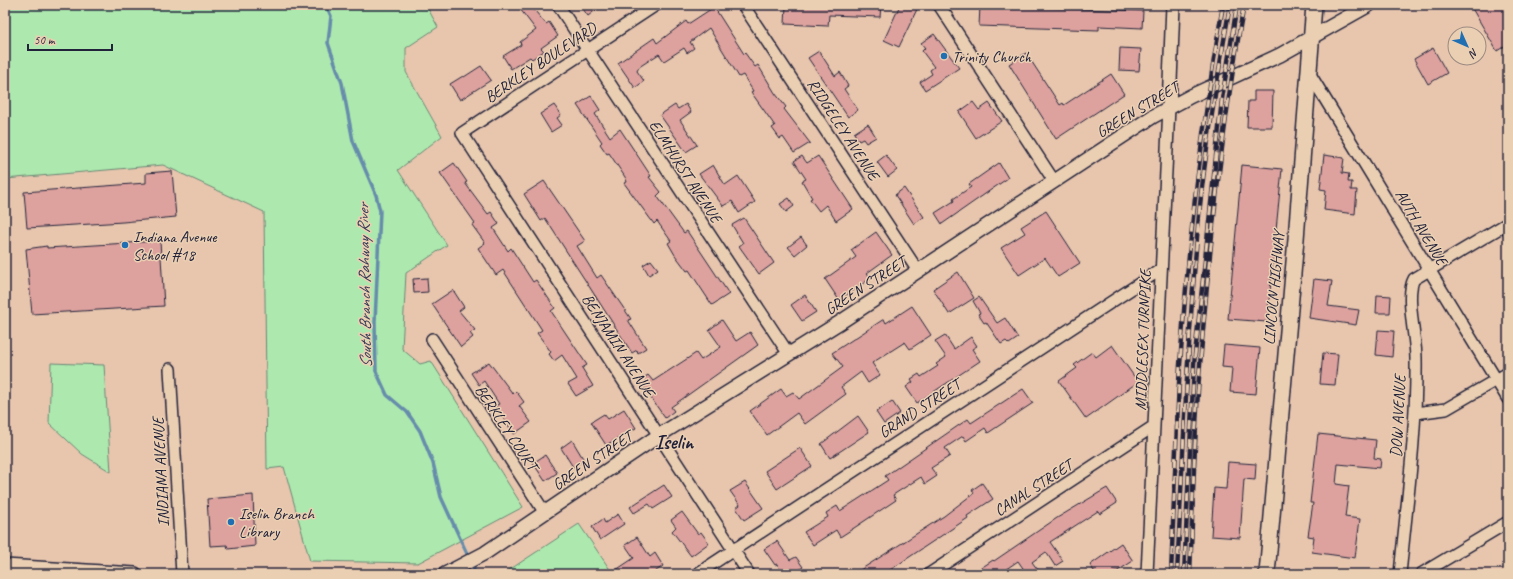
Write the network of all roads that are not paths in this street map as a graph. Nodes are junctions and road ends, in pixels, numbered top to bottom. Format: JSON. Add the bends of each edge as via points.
{"nodes":[{"id":1,"x":558,"y":5,"type":"edge"},
{"id":2,"x":656,"y":5,"type":"edge"},
{"id":3,"x":743,"y":5,"type":"edge"},
{"id":4,"x":939,"y":5,"type":"edge"},
{"id":5,"x":1173,"y":5,"type":"edge"},
{"id":6,"x":1314,"y":5,"type":"edge"},
{"id":7,"x":1369,"y":5,"type":"edge"},
{"id":8,"x":1311,"y":38,"type":"junction"},
{"id":9,"x":588,"y":50,"type":"junction"},
{"id":10,"x":1308,"y":71,"type":"junction"},
{"id":11,"x":1169,"y":108,"type":"junction"},
{"id":12,"x":462,"y":133,"type":"joint"},
{"id":13,"x":1054,"y":181,"type":"junction"},
{"id":14,"x":1508,"y":223,"type":"edge"},
{"id":15,"x":918,"y":270,"type":"junction"},
{"id":16,"x":1160,"y":270,"type":"junction"},
{"id":17,"x":1430,"y":270,"type":"junction"},
{"id":18,"x":432,"y":339,"type":"dead end"},
{"id":19,"x":788,"y":353,"type":"junction"},
{"id":20,"x":170,"y":369,"type":"dead end"},
{"id":21,"x":1508,"y":373,"type":"edge"},
{"id":22,"x":1496,"y":380,"type":"junction"},
{"id":23,"x":1508,"y":399,"type":"edge"},
{"id":24,"x":1415,"y":413,"type":"junction"},
{"id":25,"x":1154,"y":426,"type":"junction"},
{"id":26,"x":658,"y":436,"type":"junction"},
{"id":27,"x":545,"y":513,"type":"junction"},
{"id":28,"x":1508,"y":522,"type":"edge"},
{"id":29,"x":733,"y":550,"type":"junction"},
{"id":30,"x":5,"y":566,"type":"edge"},
{"id":31,"x":135,"y":574,"type":"edge"},
{"id":32,"x":182,"y":574,"type":"edge"},
{"id":33,"x":445,"y":574,"type":"edge"},
{"id":34,"x":697,"y":574,"type":"edge"},
{"id":35,"x":749,"y":574,"type":"edge"},
{"id":36,"x":929,"y":574,"type":"edge"},
{"id":37,"x":1147,"y":574,"type":"edge"},
{"id":38,"x":1266,"y":574,"type":"edge"},
{"id":39,"x":1400,"y":574,"type":"edge"},
{"id":40,"x":1421,"y":574,"type":"edge"}],
"edges":[{"from":1,"to":9,"type":"street","name":"ELMHURST AVENUE"},
{"from":2,"to":9,"type":"street","name":"BERKLEY BOULEVARD"},
{"from":3,"to":15,"type":"street","name":"RIDGELEY AVENUE"},
{"from":4,"to":13,"type":"street"},
{"from":5,"to":11,"type":"street"},
{"from":6,"to":8,"type":"main road","name":"LINCOLN HIGHWAY"},
{"from":7,"to":8,"type":"street","name":"GREEN STREET"},
{"from":8,"to":10,"type":"main road","name":"LINCOLN HIGHWAY"},
{"from":8,"to":11,"type":"street","name":"GREEN STREET"},
{"from":9,"to":12,"type":"street","name":"BERKLEY BOULEVARD"},
{"from":9,"to":19,"type":"street","name":"ELMHURST AVENUE"},
{"from":10,"to":17,"type":"street","name":"AUTH AVENUE"},
{"from":10,"to":38,"type":"main road","name":"LINCOLN HIGHWAY"},
{"from":11,"to":13,"type":"street","name":"GREEN STREET"},
{"from":11,"to":16,"type":"street","name":"MIDDLESEX TURNPIKE"},
{"from":12,"to":26,"type":"street","name":"BENJAMIN AVENUE"},
{"from":13,"to":15,"type":"street","name":"GREEN STREET"},
{"from":14,"to":17,"type":"street","name":"DOW AVENUE"},
{"from":15,"to":19,"type":"street","name":"GREEN STREET","via":[[842,321]]},
{"from":16,"to":25,"type":"street","name":"MIDDLESEX TURNPIKE"},
{"from":16,"to":29,"type":"street","name":"GRAND STREET"},
{"from":17,"to":22,"type":"street","name":"AUTH AVENUE"},
{"from":17,"to":24,"type":"street","name":"DOW AVENUE","via":[[1414,279],[1410,288],[1416,351]]},
{"from":18,"to":27,"type":"street","name":"BERKLEY COURT"},
{"from":19,"to":26,"type":"street","name":"GREEN STREET"},
{"from":20,"to":32,"type":"street","name":"INDIANA AVENUE"},
{"from":21,"to":22,"type":"street"},
{"from":22,"to":23,"type":"street","name":"AUTH AVENUE"},
{"from":22,"to":24,"type":"street","via":[[1446,409]]},
{"from":24,"to":39,"type":"street","name":"DOW AVENUE"},
{"from":25,"to":36,"type":"street","name":"CANAL STREET"},
{"from":25,"to":37,"type":"street","name":"MIDDLESEX TURNPIKE"},
{"from":26,"to":27,"type":"street","name":"GREEN STREET"},
{"from":26,"to":29,"type":"street","name":"BENJAMIN AVENUE"},
{"from":27,"to":33,"type":"street","name":"GREEN STREET","via":[[485,553]]},
{"from":28,"to":40,"type":"street"},
{"from":29,"to":34,"type":"street","name":"GRAND STREET"},
{"from":29,"to":35,"type":"street","name":"BENJAMIN AVENUE"},
{"from":30,"to":31,"type":"street"}]}
